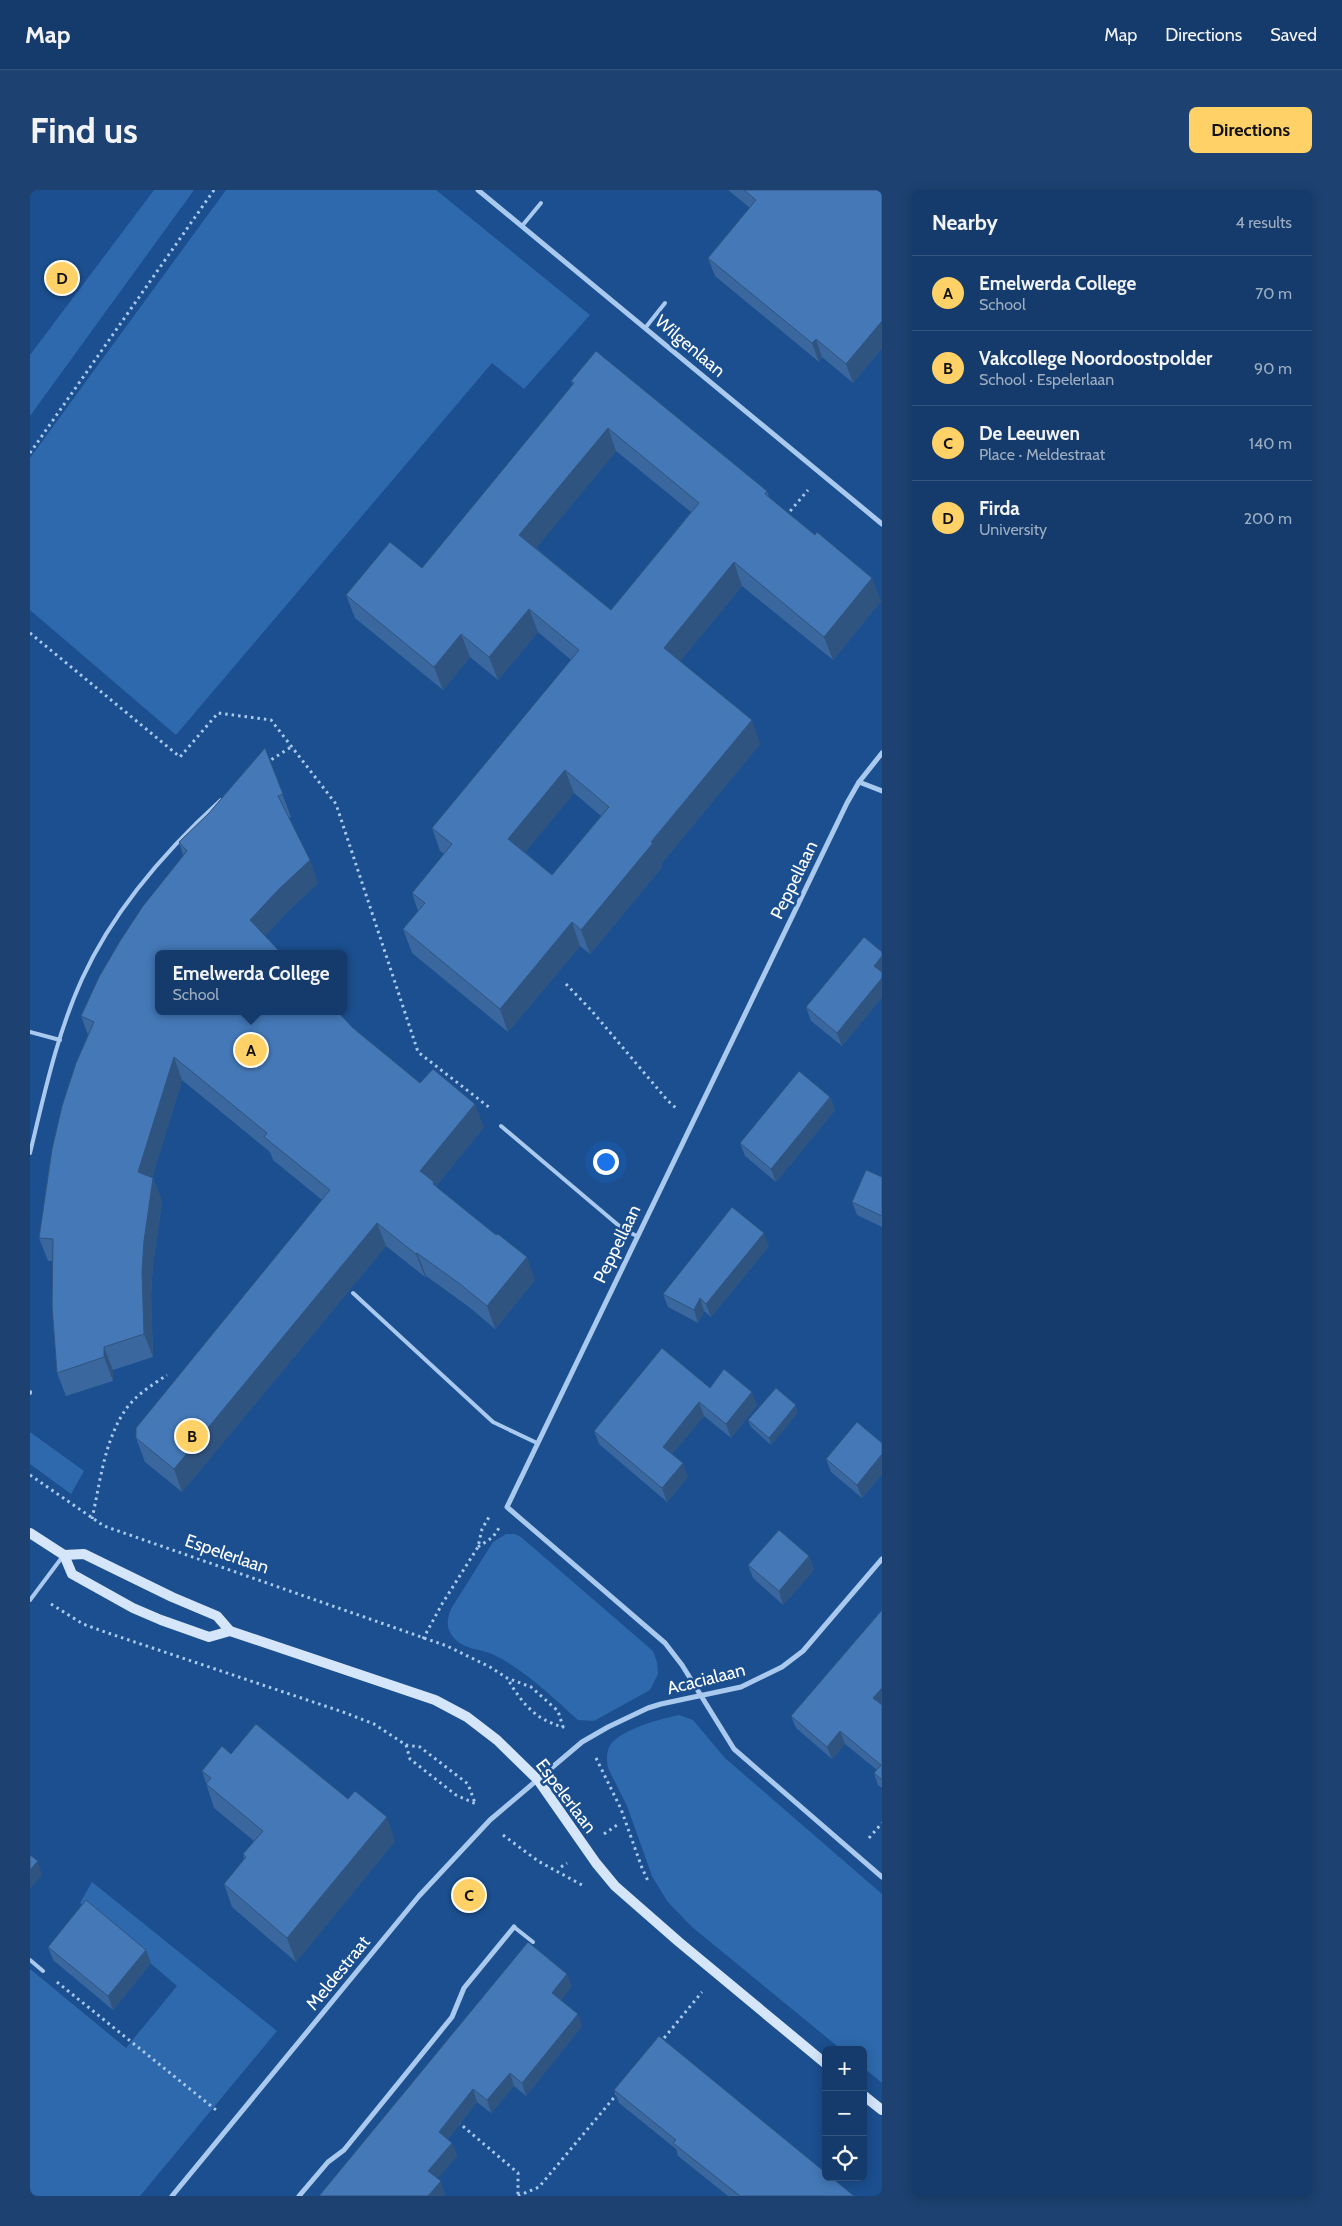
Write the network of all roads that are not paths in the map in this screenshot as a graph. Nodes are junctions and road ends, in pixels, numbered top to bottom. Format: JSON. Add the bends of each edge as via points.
{"nodes":[{"id":1,"x":478,"y":190,"type":"edge"},
{"id":2,"x":541,"y":203,"type":"dead end"},
{"id":3,"x":522,"y":226,"type":"junction"},
{"id":4,"x":665,"y":303,"type":"dead end"},
{"id":5,"x":646,"y":327,"type":"junction"},
{"id":6,"x":882,"y":524,"type":"edge"},
{"id":7,"x":882,"y":753,"type":"edge"},
{"id":8,"x":859,"y":782,"type":"junction"},
{"id":9,"x":882,"y":791,"type":"edge"},
{"id":10,"x":227,"y":795,"type":"edge"},
{"id":11,"x":30,"y":1032,"type":"edge"},
{"id":12,"x":60,"y":1040,"type":"junction"},
{"id":13,"x":501,"y":1126,"type":"road end"},
{"id":14,"x":30,"y":1153,"type":"edge"},
{"id":15,"x":637,"y":1236,"type":"junction"},
{"id":16,"x":353,"y":1293,"type":"dead end"},
{"id":17,"x":537,"y":1444,"type":"junction"},
{"id":18,"x":30,"y":1533,"type":"edge"},
{"id":19,"x":64,"y":1555,"type":"junction"},
{"id":20,"x":882,"y":1559,"type":"edge"},
{"id":21,"x":30,"y":1600,"type":"edge"},
{"id":22,"x":230,"y":1631,"type":"junction"},
{"id":23,"x":702,"y":1696,"type":"junction"},
{"id":24,"x":538,"y":1780,"type":"junction"},
{"id":25,"x":882,"y":1877,"type":"edge"},
{"id":26,"x":514,"y":1927,"type":"joint"},
{"id":27,"x":533,"y":1942,"type":"dead end"},
{"id":28,"x":30,"y":1960,"type":"edge"},
{"id":29,"x":43,"y":1971,"type":"road end"},
{"id":30,"x":822,"y":2061,"type":"edge"},
{"id":31,"x":867,"y":2097,"type":"edge"},
{"id":32,"x":882,"y":2110,"type":"edge"},
{"id":33,"x":172,"y":2196,"type":"edge"},
{"id":34,"x":299,"y":2196,"type":"edge"}],
"edges":[{"from":1,"to":3,"type":"street","name":"Wilgenlaan"},
{"from":2,"to":3,"type":"lane"},
{"from":3,"to":5,"type":"street","name":"Wilgenlaan"},
{"from":4,"to":5,"type":"lane"},
{"from":5,"to":6,"type":"street","name":"Wilgenlaan"},
{"from":7,"to":8,"type":"street","name":"Peppellaan"},
{"from":8,"to":9,"type":"street"},
{"from":8,"to":15,"type":"street","name":"Peppellaan"},
{"from":10,"to":12,"type":"lane","via":[[169,854],[106,934],[82,979]]},
{"from":11,"to":12,"type":"lane"},
{"from":12,"to":14,"type":"lane"},
{"from":13,"to":15,"type":"lane","via":[[624,1230]]},
{"from":15,"to":17,"type":"street","name":"Peppellaan"},
{"from":16,"to":17,"type":"lane","via":[[493,1422]]},
{"from":17,"to":23,"type":"street","name":"Peppellaan","via":[[507,1507],[665,1643]]},
{"from":18,"to":19,"type":"main road"},
{"from":19,"to":21,"type":"lane"},
{"from":19,"to":22,"type":"main road","name":"Espelerlaan","via":[[84,1554],[217,1616]]},
{"from":19,"to":22,"type":"main road","via":[[72,1574],[133,1608],[209,1637]]},
{"from":20,"to":23,"type":"street","name":"Acacialaan","via":[[810,1644],[790,1662],[741,1687]]},
{"from":22,"to":24,"type":"main road","name":"Espelerlaan","via":[[452,1708],[482,1727]]},
{"from":23,"to":24,"type":"street","name":"Acacialaan","via":[[648,1708],[608,1727],[582,1742]]},
{"from":23,"to":25,"type":"street","via":[[734,1750]]},
{"from":24,"to":30,"type":"main road","name":"Espelerlaan","via":[[615,1886]]},
{"from":24,"to":33,"type":"street","name":"Meldestraat","via":[[490,1820],[450,1860]]},
{"from":26,"to":27,"type":"lane"},
{"from":26,"to":34,"type":"street","via":[[464,1988],[452,2017],[344,2150],[328,2162]]},
{"from":28,"to":29,"type":"lane"},
{"from":31,"to":32,"type":"main road"}]}
